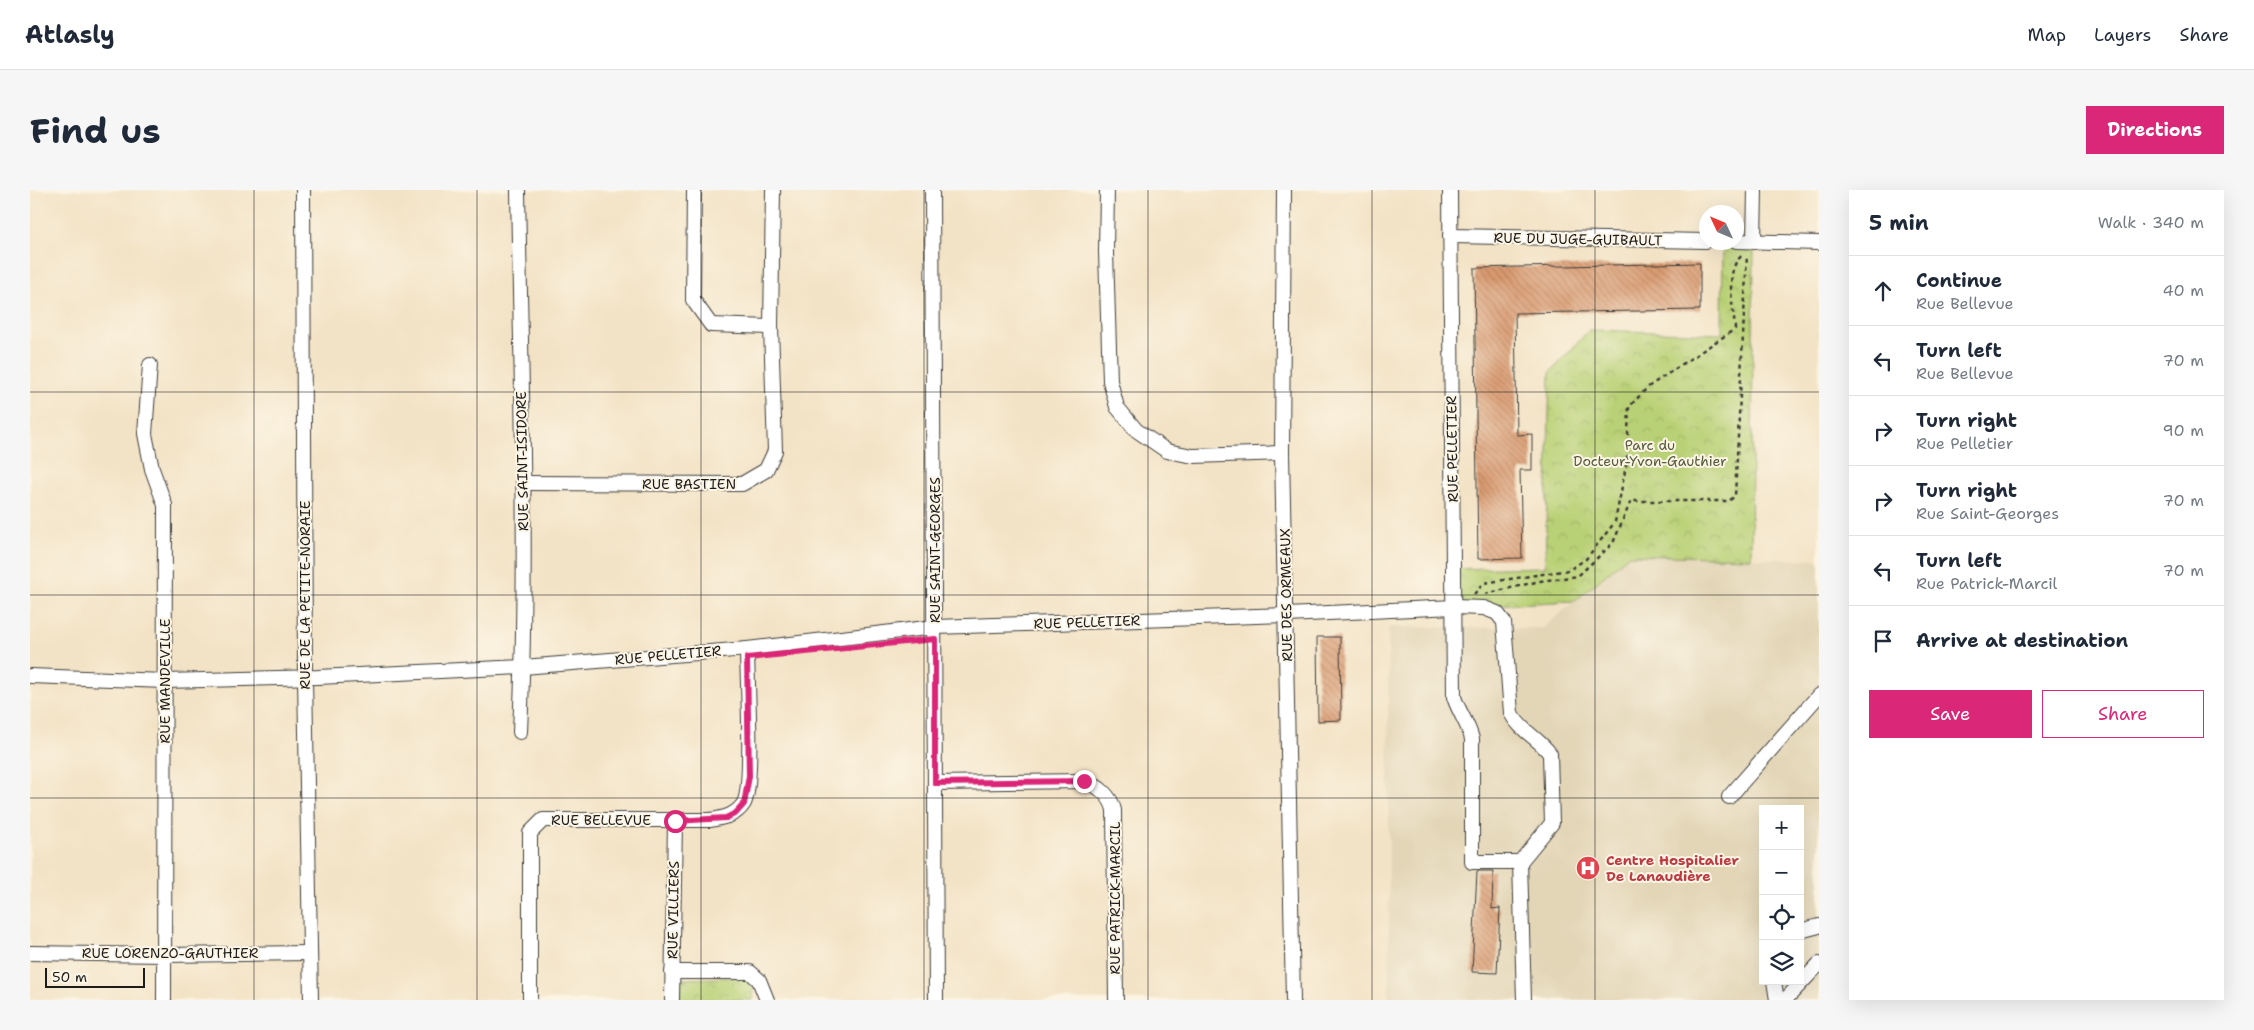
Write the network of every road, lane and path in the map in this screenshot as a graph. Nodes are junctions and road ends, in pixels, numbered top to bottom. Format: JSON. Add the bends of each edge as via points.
{"nodes":[{"id":1,"x":303,"y":190,"type":"edge"},
{"id":2,"x":518,"y":190,"type":"edge"},
{"id":3,"x":694,"y":190,"type":"edge"},
{"id":4,"x":773,"y":190,"type":"edge"},
{"id":5,"x":932,"y":190,"type":"edge"},
{"id":6,"x":1107,"y":190,"type":"edge"},
{"id":7,"x":1284,"y":190,"type":"edge"},
{"id":8,"x":1450,"y":190,"type":"edge"},
{"id":9,"x":1755,"y":190,"type":"edge"},
{"id":10,"x":1450,"y":236,"type":"junction"},
{"id":11,"x":1699,"y":241,"type":"edge"},
{"id":12,"x":1819,"y":243,"type":"edge"},
{"id":13,"x":1744,"y":245,"type":"edge"},
{"id":14,"x":1752,"y":249,"type":"junction"},
{"id":15,"x":771,"y":327,"type":"junction"},
{"id":16,"x":150,"y":365,"type":"dead end"},
{"id":17,"x":1282,"y":453,"type":"junction"},
{"id":18,"x":523,"y":484,"type":"junction"},
{"id":19,"x":1454,"y":607,"type":"junction"},
{"id":20,"x":1287,"y":615,"type":"junction"},
{"id":21,"x":935,"y":627,"type":"junction"},
{"id":22,"x":747,"y":649,"type":"junction"},
{"id":23,"x":523,"y":667,"type":"junction"},
{"id":24,"x":30,"y":676,"type":"edge"},
{"id":25,"x":305,"y":678,"type":"junction"},
{"id":26,"x":165,"y":681,"type":"junction"},
{"id":27,"x":1819,"y":695,"type":"edge"},
{"id":28,"x":520,"y":732,"type":"dead end"},
{"id":29,"x":935,"y":783,"type":"junction"},
{"id":30,"x":1729,"y":797,"type":"dead end"},
{"id":31,"x":675,"y":821,"type":"junction"},
{"id":32,"x":1520,"y":862,"type":"junction"},
{"id":33,"x":1819,"y":926,"type":"edge"},
{"id":34,"x":1804,"y":930,"type":"edge"},
{"id":35,"x":30,"y":953,"type":"edge"},
{"id":36,"x":310,"y":953,"type":"junction"},
{"id":37,"x":164,"y":955,"type":"junction"},
{"id":38,"x":1819,"y":964,"type":"edge"},
{"id":39,"x":672,"y":972,"type":"junction"},
{"id":40,"x":1775,"y":985,"type":"edge"},
{"id":41,"x":164,"y":1000,"type":"edge"},
{"id":42,"x":311,"y":1000,"type":"edge"},
{"id":43,"x":530,"y":1000,"type":"edge"},
{"id":44,"x":672,"y":1000,"type":"edge"},
{"id":45,"x":767,"y":1000,"type":"edge"},
{"id":46,"x":936,"y":1000,"type":"edge"},
{"id":47,"x":1116,"y":1000,"type":"edge"},
{"id":48,"x":1293,"y":1000,"type":"edge"},
{"id":49,"x":1524,"y":1000,"type":"edge"},
{"id":50,"x":1777,"y":1000,"type":"edge"},
{"id":51,"x":1785,"y":1000,"type":"edge"}],
"edges":[{"from":1,"to":25,"type":"street","name":"RUE DE LA PETITE-NORAIE"},
{"from":2,"to":18,"type":"street","name":"RUE SAINT-ISIDORE"},
{"from":3,"to":15,"type":"street","via":[[693,300],[711,325]]},
{"from":4,"to":15,"type":"street","name":"RUE BASTIEN"},
{"from":5,"to":21,"type":"street","name":"RUE SAINT-GEORGES"},
{"from":6,"to":17,"type":"street","via":[[1110,381],[1116,408],[1136,430],[1167,451],[1193,456]]},
{"from":7,"to":17,"type":"street","name":"RUE DES ORMEAUX"},
{"from":8,"to":10,"type":"street","name":"RUE PELLETIER"},
{"from":9,"to":14,"type":"street"},
{"from":10,"to":11,"type":"street","name":"RUE DU JUGE-GUIBAULT"},
{"from":10,"to":19,"type":"street","name":"RUE PELLETIER"},
{"from":12,"to":14,"type":"street"},
{"from":13,"to":14,"type":"street"},
{"from":14,"to":14,"type":"path","via":[[1735,496],[1729,502],[1631,501],[1613,542],[1578,576],[1506,588],[1471,598],[1484,583],[1569,570],[1586,559],[1615,522],[1627,461],[1629,407],[1648,387],[1735,329],[1732,274],[1738,258]]},
{"from":15,"to":18,"type":"street","name":"RUE BASTIEN","via":[[775,451],[766,470],[742,484]]},
{"from":16,"to":26,"type":"street","name":"RUE MANDEVILLE","via":[[145,434],[152,469],[165,505]]},
{"from":17,"to":20,"type":"street","name":"RUE DES ORMEAUX"},
{"from":18,"to":23,"type":"street","name":"RUE SAINT-ISIDORE"},
{"from":19,"to":20,"type":"street","name":"RUE PELLETIER"},
{"from":19,"to":32,"type":"street","via":[[1454,697],[1468,723],[1472,739],[1472,862]]},
{"from":19,"to":32,"type":"street","via":[[1484,608],[1497,612],[1504,622],[1511,713],[1517,724],[1550,754],[1552,823]]},
{"from":20,"to":21,"type":"street","name":"RUE PELLETIER"},
{"from":20,"to":48,"type":"street","name":"RUE DES ORMEAUX"},
{"from":21,"to":22,"type":"street","name":"RUE PELLETIER"},
{"from":21,"to":29,"type":"street","name":"RUE SAINT-GEORGES"},
{"from":22,"to":23,"type":"street","name":"RUE PELLETIER"},
{"from":22,"to":31,"type":"street","name":"RUE BELLEVUE","via":[[749,776],[744,804],[726,818]]},
{"from":23,"to":25,"type":"street","name":"RUE PELLETIER"},
{"from":23,"to":28,"type":"street","name":"RUE SAINT-ISIDORE"},
{"from":24,"to":26,"type":"street","name":"RUE PELLETIER"},
{"from":25,"to":26,"type":"street","name":"RUE PELLETIER"},
{"from":25,"to":36,"type":"street","name":"RUE DE LA PETITE-NORAIE"},
{"from":26,"to":37,"type":"street","name":"RUE MANDEVILLE"},
{"from":27,"to":30,"type":"street"},
{"from":29,"to":46,"type":"street","name":"RUE SAINT-GEORGES"},
{"from":29,"to":47,"type":"street","name":"RUE PATRICK-MARCIL","via":[[1084,781],[1093,783],[1108,797],[1114,810]]},
{"from":31,"to":39,"type":"street","name":"RUE VILLIERS"},
{"from":31,"to":43,"type":"street","name":"RUE BELLEVUE","via":[[543,820],[530,833]]},
{"from":32,"to":49,"type":"street"},
{"from":33,"to":34,"type":"street"},
{"from":35,"to":37,"type":"street","name":"RUE LORENZO-GAUTHIER"},
{"from":36,"to":37,"type":"street","name":"RUE LORENZO-GAUTHIER"},
{"from":36,"to":42,"type":"street","name":"RUE DE LA PETITE-NORAIE"},
{"from":37,"to":41,"type":"street","name":"RUE MANDEVILLE"},
{"from":38,"to":51,"type":"street"},
{"from":39,"to":44,"type":"street","name":"RUE VILLIERS"},
{"from":39,"to":45,"type":"street","via":[[750,972],[759,980]]},
{"from":40,"to":50,"type":"street"}]}
